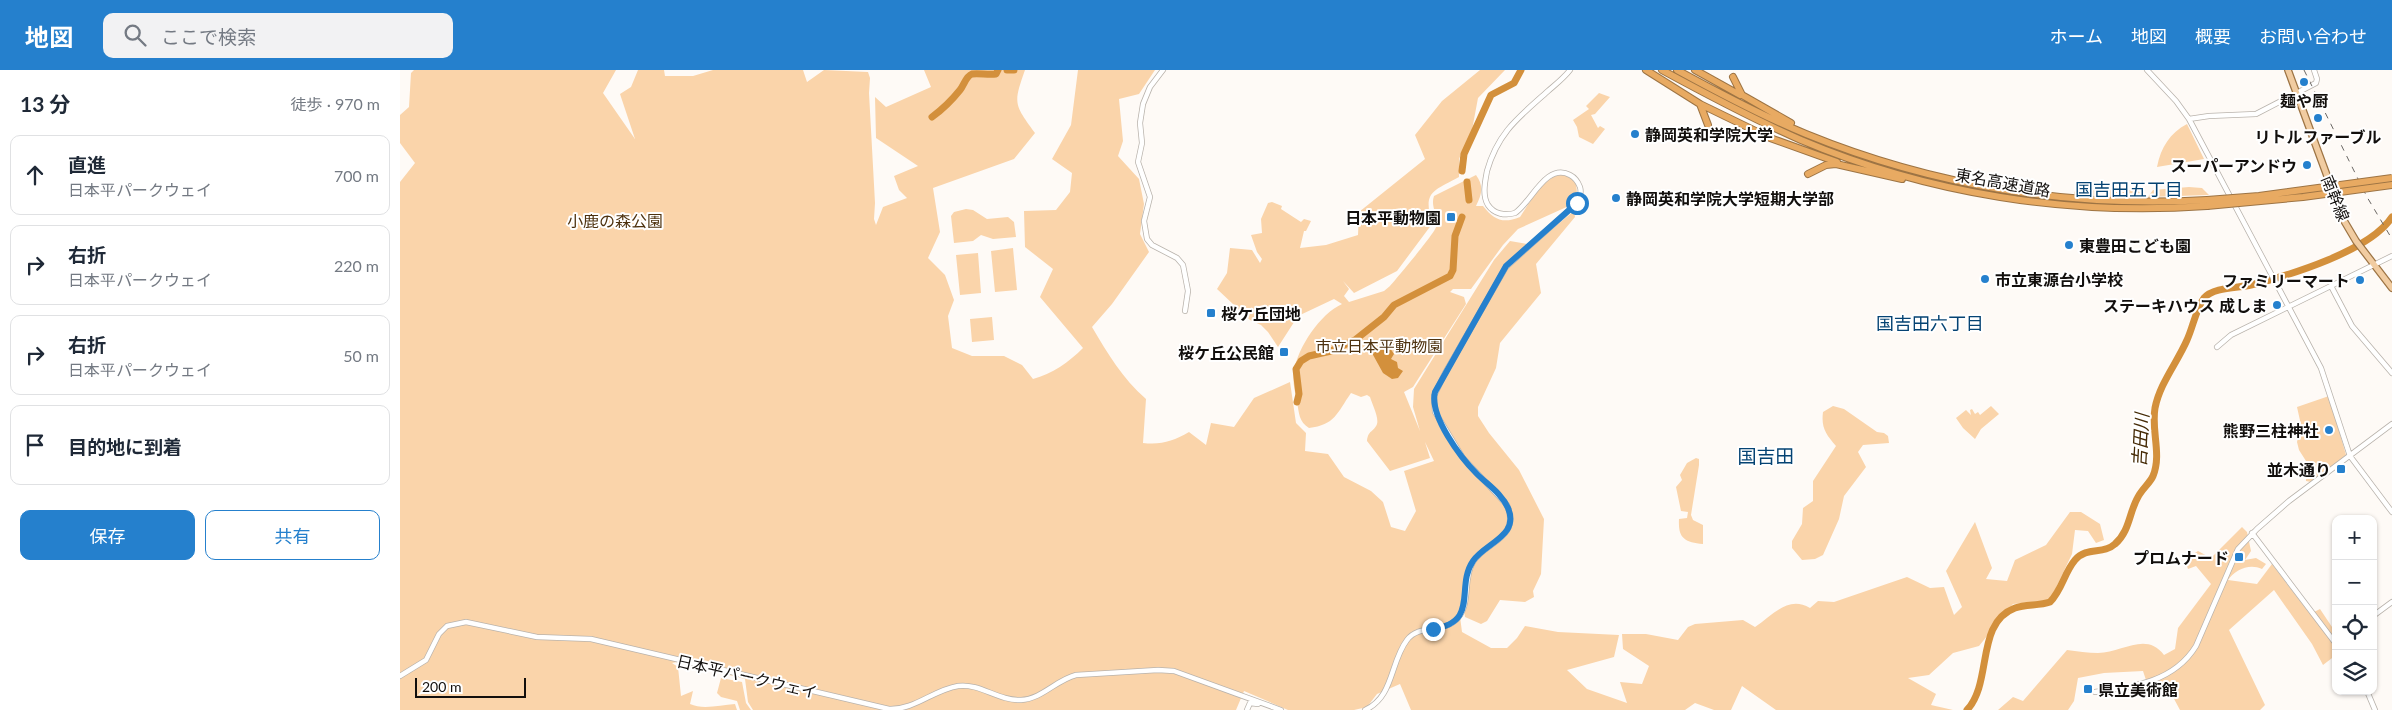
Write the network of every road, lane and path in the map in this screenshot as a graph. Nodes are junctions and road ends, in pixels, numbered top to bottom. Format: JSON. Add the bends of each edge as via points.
{"nodes":[{"id":1,"x":1163,"y":70,"type":"edge"},
{"id":2,"x":1570,"y":70,"type":"edge"},
{"id":3,"x":1646,"y":70,"type":"edge"},
{"id":4,"x":1662,"y":70,"type":"edge"},
{"id":5,"x":1677,"y":70,"type":"edge"},
{"id":6,"x":1695,"y":70,"type":"edge"},
{"id":7,"x":2146,"y":70,"type":"edge"},
{"id":8,"x":2288,"y":70,"type":"edge"},
{"id":9,"x":2314,"y":70,"type":"edge"},
{"id":10,"x":1733,"y":77,"type":"dead end"},
{"id":11,"x":2297,"y":93,"type":"junction"},
{"id":12,"x":1751,"y":101,"type":"junction"},
{"id":13,"x":1700,"y":104,"type":"junction"},
{"id":14,"x":2189,"y":119,"type":"junction"},
{"id":15,"x":1708,"y":125,"type":"dead end"},
{"id":16,"x":1836,"y":146,"type":"junction"},
{"id":17,"x":1864,"y":170,"type":"junction"},
{"id":18,"x":1808,"y":174,"type":"dead end"},
{"id":19,"x":2392,"y":178,"type":"edge"},
{"id":20,"x":2392,"y":185,"type":"edge"},
{"id":21,"x":1999,"y":197,"type":"junction"},
{"id":22,"x":2207,"y":203,"type":"junction"},
{"id":23,"x":2392,"y":256,"type":"edge"},
{"id":24,"x":2373,"y":263,"type":"junction"},
{"id":25,"x":2330,"y":286,"type":"junction"},
{"id":26,"x":2392,"y":288,"type":"edge"},
{"id":27,"x":2290,"y":308,"type":"junction"},
{"id":28,"x":1186,"y":311,"type":"dead end"},
{"id":29,"x":2217,"y":347,"type":"dead end"},
{"id":30,"x":2392,"y":373,"type":"edge"},
{"id":31,"x":2392,"y":424,"type":"edge"},
{"id":32,"x":2350,"y":456,"type":"junction"},
{"id":33,"x":2392,"y":512,"type":"edge"},
{"id":34,"x":2252,"y":533,"type":"junction"},
{"id":35,"x":2392,"y":602,"type":"edge"},
{"id":36,"x":2377,"y":613,"type":"edge"},
{"id":37,"x":2332,"y":639,"type":"edge"},
{"id":38,"x":400,"y":676,"type":"edge"},
{"id":39,"x":2094,"y":692,"type":"dead end"},
{"id":40,"x":2369,"y":695,"type":"edge"},
{"id":41,"x":1246,"y":697,"type":"junction"},
{"id":42,"x":1271,"y":707,"type":"junction"},
{"id":43,"x":1247,"y":708,"type":"edge"},
{"id":44,"x":1281,"y":710,"type":"edge"},
{"id":45,"x":1365,"y":710,"type":"edge"},
{"id":46,"x":2375,"y":710,"type":"edge"}],
"edges":[{"from":1,"to":28,"type":"street","via":[[1142,104],[1142,143],[1138,162],[1150,197],[1144,221],[1146,239],[1183,264],[1188,291]]},
{"from":2,"to":45,"type":"street","via":[[1503,133],[1492,156],[1484,195],[1494,211],[1512,214],[1522,208],[1549,176],[1561,172],[1577,181],[1579,199],[1506,266],[1441,379],[1433,400],[1438,418],[1464,458],[1507,505],[1508,527],[1501,539],[1473,561],[1465,604],[1458,618],[1447,626],[1410,636],[1385,692],[1379,701]]},
{"from":3,"to":13,"type":"highway"},
{"from":4,"to":21,"type":"highway","name":"東名高速道路","via":[[1735,109],[1823,148],[1892,172]]},
{"from":5,"to":16,"type":"highway","name":"東名高速道路","via":[[1772,119]]},
{"from":6,"to":12,"type":"highway"},
{"from":7,"to":14,"type":"street"},
{"from":8,"to":11,"type":"main road","name":"南幹線"},
{"from":9,"to":11,"type":"street","via":[[2316,83]]},
{"from":10,"to":12,"type":"highway","via":[[1739,92]]},
{"from":11,"to":14,"type":"street","via":[[2256,114]]},
{"from":11,"to":24,"type":"main road","name":"南幹線","via":[[2344,219]]},
{"from":12,"to":16,"type":"highway"},
{"from":13,"to":15,"type":"highway"},
{"from":13,"to":17,"type":"highway","via":[[1793,147]]},
{"from":14,"to":27,"type":"street"},
{"from":16,"to":22,"type":"highway","name":"東名高速道路","via":[[1931,175],[2023,193],[2129,202]]},
{"from":17,"to":18,"type":"highway","via":[[1831,164]]},
{"from":17,"to":21,"type":"highway","via":[[1916,183]]},
{"from":19,"to":22,"type":"highway","name":"東名高速道路","bridge":true},
{"from":20,"to":22,"type":"highway","name":"東名高速道路","bridge":true,"via":[[2303,197]]},
{"from":21,"to":22,"type":"highway","name":"東名高速道路","via":[[2108,208],[2165,209]]},
{"from":23,"to":24,"type":"street"},
{"from":24,"to":25,"type":"street"},
{"from":24,"to":26,"type":"main road","name":"南幹線"},
{"from":25,"to":27,"type":"street"},
{"from":25,"to":30,"type":"street","via":[[2352,326]]},
{"from":27,"to":29,"type":"street","via":[[2231,335]]},
{"from":27,"to":32,"type":"street","via":[[2324,375]]},
{"from":31,"to":32,"type":"street"},
{"from":32,"to":33,"type":"street"},
{"from":32,"to":34,"type":"street"},
{"from":34,"to":37,"type":"street"},
{"from":34,"to":39,"type":"street","via":[[2234,555],[2196,646],[2187,659],[2151,683]]},
{"from":35,"to":36,"type":"street"},
{"from":38,"to":41,"type":"street","name":"日本平パークウェイ","via":[[426,660],[439,634],[447,626],[466,622],[537,637],[591,639],[889,709],[911,706],[959,686],[1019,700],[1035,696],[1071,676],[1158,670],[1182,673]]},
{"from":40,"to":46,"type":"street"},
{"from":41,"to":42,"type":"street","name":"日本平パークウェイ"},
{"from":41,"to":43,"type":"street"},
{"from":42,"to":43,"type":"street","via":[[1252,702]]},
{"from":42,"to":44,"type":"street","name":"日本平パークウェイ"}]}
